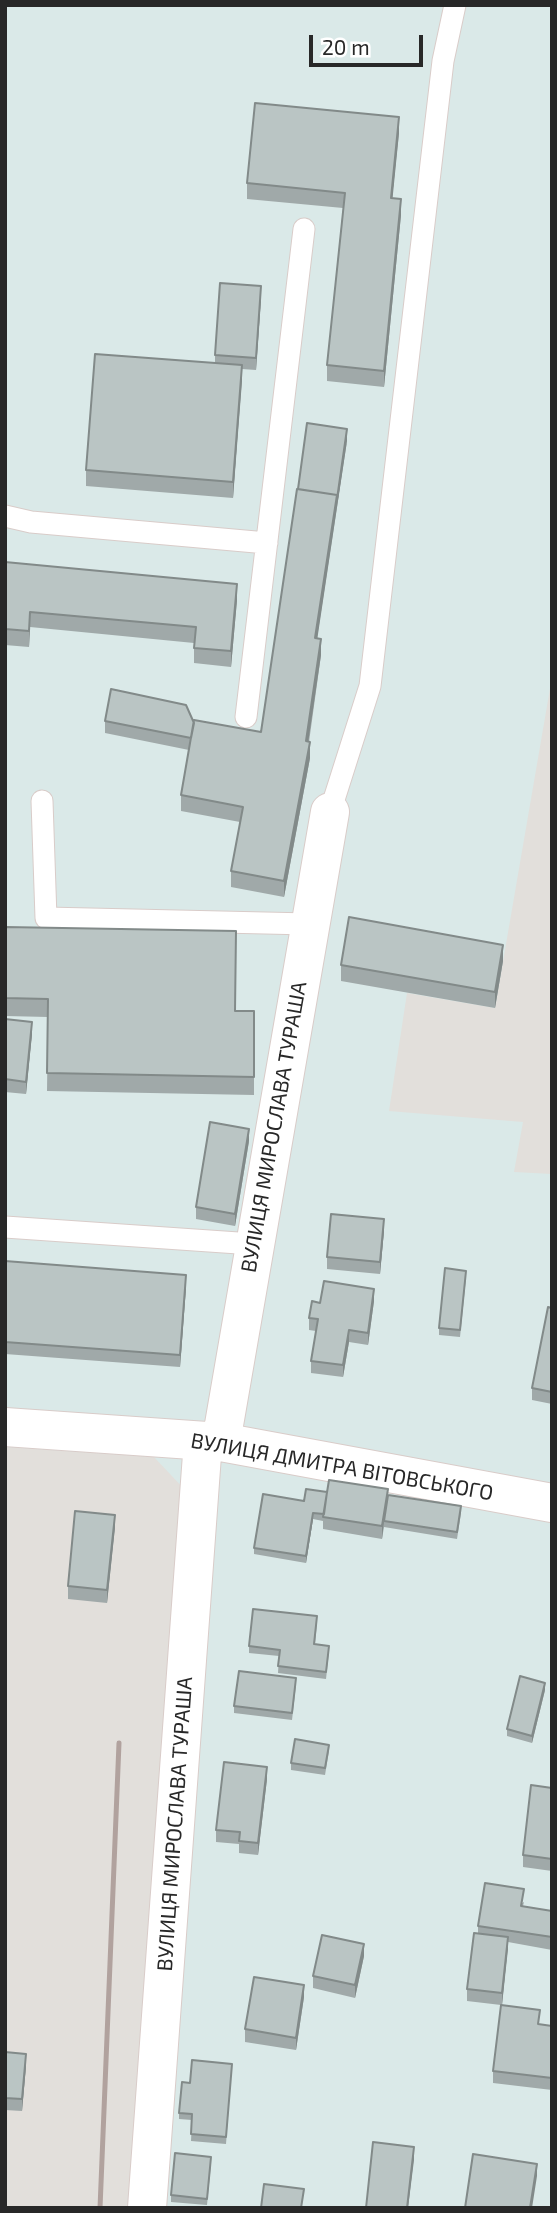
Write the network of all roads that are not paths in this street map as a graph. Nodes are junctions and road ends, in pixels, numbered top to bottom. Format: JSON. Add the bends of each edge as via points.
{"nodes":[{"id":1,"x":455,"y":5,"type":"edge"},
{"id":2,"x":304,"y":229,"type":"dead end"},
{"id":3,"x":5,"y":516,"type":"edge"},
{"id":4,"x":267,"y":543,"type":"junction"},
{"id":5,"x":246,"y":717,"type":"dead end"},
{"id":6,"x":42,"y":801,"type":"dead end"},
{"id":7,"x":330,"y":812,"type":"joint"},
{"id":8,"x":309,"y":924,"type":"junction"},
{"id":9,"x":5,"y":1227,"type":"edge"},
{"id":10,"x":253,"y":1244,"type":"junction"},
{"id":11,"x":5,"y":1427,"type":"edge"},
{"id":12,"x":212,"y":1442,"type":"junction"},
{"id":13,"x":552,"y":1503,"type":"edge"},
{"id":14,"x":147,"y":2208,"type":"edge"}],
"edges":[{"from":1,"to":7,"type":"lane","via":[[443,61],[370,686]]},
{"from":2,"to":4,"type":"lane"},
{"from":3,"to":4,"type":"lane"},
{"from":4,"to":5,"type":"lane"},
{"from":6,"to":8,"type":"lane","via":[[46,918]]},
{"from":7,"to":8,"type":"street","name":"ВУЛИЦЯ МИРОСЛАВА ТУРАША"},
{"from":8,"to":10,"type":"street","name":"ВУЛИЦЯ МИРОСЛАВА ТУРАША"},
{"from":9,"to":10,"type":"lane"},
{"from":10,"to":12,"type":"street","name":"ВУЛИЦЯ МИРОСЛАВА ТУРАША"},
{"from":11,"to":12,"type":"street","name":"ВУЛИЦЯ ДМИТРА ВІТОВСЬКОГО"},
{"from":12,"to":13,"type":"street","name":"ВУЛИЦЯ ДМИТРА ВІТОВСЬКОГО"},
{"from":12,"to":14,"type":"street","name":"ВУЛИЦЯ МИРОСЛАВА ТУРАША"}]}
